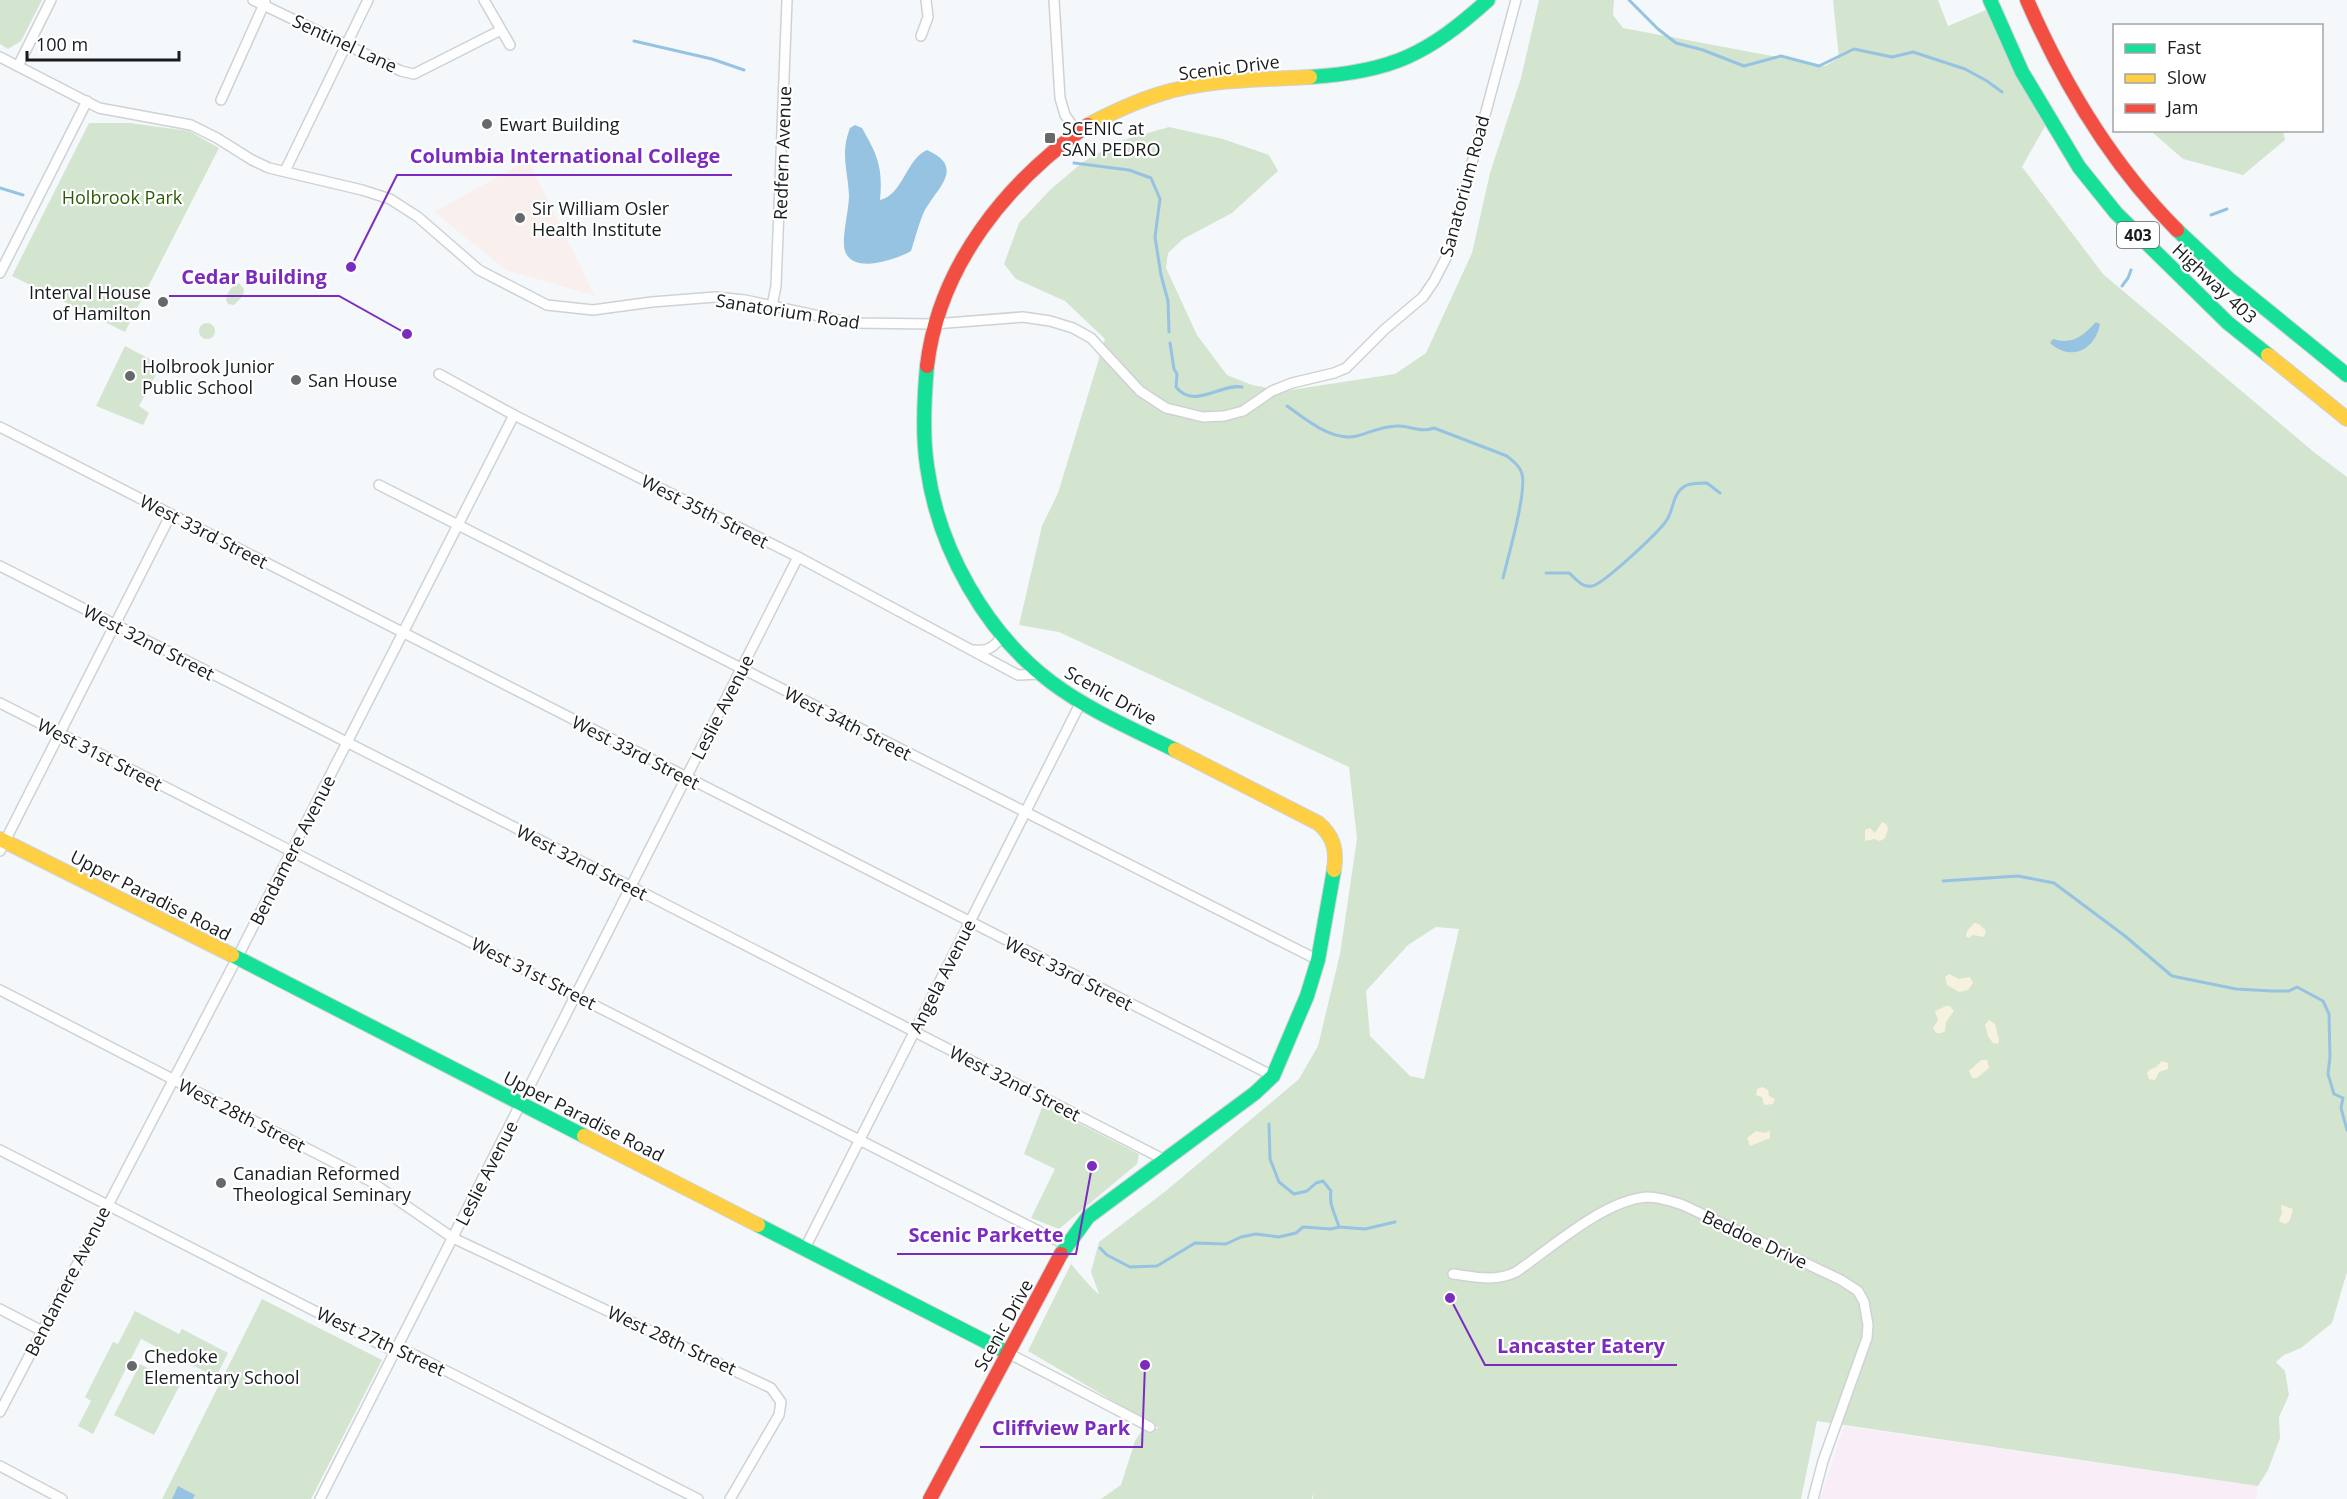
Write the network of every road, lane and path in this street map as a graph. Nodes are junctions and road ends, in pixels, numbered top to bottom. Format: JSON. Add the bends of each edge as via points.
{"nodes":[{"id":1,"x":51,"y":0,"type":"edge"},
{"id":2,"x":253,"y":0,"type":"edge"},
{"id":3,"x":368,"y":0,"type":"edge"},
{"id":4,"x":484,"y":0,"type":"edge"},
{"id":5,"x":787,"y":0,"type":"edge"},
{"id":6,"x":926,"y":0,"type":"edge"},
{"id":7,"x":1054,"y":0,"type":"edge"},
{"id":8,"x":1488,"y":0,"type":"edge"},
{"id":9,"x":1516,"y":0,"type":"edge"},
{"id":10,"x":1990,"y":0,"type":"edge"},
{"id":11,"x":2027,"y":0,"type":"edge"},
{"id":12,"x":265,"y":3,"type":"edge"},
{"id":13,"x":501,"y":30,"type":"junction"},
{"id":14,"x":921,"y":36,"type":"dead end"},
{"id":15,"x":346,"y":44,"type":"junction"},
{"id":16,"x":510,"y":45,"type":"dead end"},
{"id":17,"x":0,"y":57,"type":"edge"},
{"id":18,"x":18,"y":66,"type":"junction"},
{"id":19,"x":221,"y":100,"type":"dead end"},
{"id":20,"x":87,"y":101,"type":"junction"},
{"id":21,"x":1077,"y":132,"type":"junction"},
{"id":22,"x":285,"y":171,"type":"junction"},
{"id":23,"x":0,"y":273,"type":"edge"},
{"id":24,"x":772,"y":306,"type":"junction"},
{"id":25,"x":934,"y":324,"type":"junction"},
{"id":26,"x":439,"y":374,"type":"dead end"},
{"id":27,"x":2347,"y":375,"type":"edge"},
{"id":28,"x":514,"y":415,"type":"junction"},
{"id":29,"x":2347,"y":419,"type":"edge"},
{"id":30,"x":0,"y":428,"type":"edge"},
{"id":31,"x":379,"y":484,"type":"dead end"},
{"id":32,"x":171,"y":514,"type":"junction"},
{"id":33,"x":459,"y":525,"type":"junction"},
{"id":34,"x":798,"y":557,"type":"junction"},
{"id":35,"x":0,"y":566,"type":"edge"},
{"id":36,"x":114,"y":625,"type":"junction"},
{"id":37,"x":403,"y":632,"type":"junction"},
{"id":38,"x":1004,"y":636,"type":"junction"},
{"id":39,"x":969,"y":649,"type":"junction"},
{"id":40,"x":741,"y":669,"type":"junction"},
{"id":41,"x":1041,"y":674,"type":"junction"},
{"id":42,"x":1081,"y":702,"type":"junction"},
{"id":43,"x":0,"y":703,"type":"edge"},
{"id":44,"x":59,"y":733,"type":"junction"},
{"id":45,"x":346,"y":743,"type":"junction"},
{"id":46,"x":685,"y":778,"type":"junction"},
{"id":47,"x":1025,"y":812,"type":"junction"},
{"id":48,"x":2,"y":844,"type":"edge"},
{"id":49,"x":290,"y":852,"type":"junction"},
{"id":50,"x":630,"y":886,"type":"junction"},
{"id":51,"x":969,"y":922,"type":"junction"},
{"id":52,"x":237,"y":958,"type":"junction"},
{"id":53,"x":1318,"y":960,"type":"junction"},
{"id":54,"x":0,"y":990,"type":"edge"},
{"id":55,"x":576,"y":994,"type":"junction"},
{"id":56,"x":914,"y":1030,"type":"junction"},
{"id":57,"x":1273,"y":1076,"type":"junction"},
{"id":58,"x":173,"y":1079,"type":"junction"},
{"id":59,"x":521,"y":1104,"type":"junction"},
{"id":60,"x":858,"y":1140,"type":"junction"},
{"id":61,"x":0,"y":1150,"type":"edge"},
{"id":62,"x":1163,"y":1159,"type":"junction"},
{"id":63,"x":107,"y":1204,"type":"junction"},
{"id":64,"x":453,"y":1238,"type":"junction"},
{"id":65,"x":1066,"y":1245,"type":"junction"},
{"id":66,"x":804,"y":1250,"type":"junction"},
{"id":67,"x":1453,"y":1274,"type":"dead end"},
{"id":68,"x":0,"y":1309,"type":"edge"},
{"id":69,"x":42,"y":1331,"type":"junction"},
{"id":70,"x":395,"y":1350,"type":"junction"},
{"id":71,"x":1008,"y":1353,"type":"junction"},
{"id":72,"x":0,"y":1412,"type":"edge"},
{"id":73,"x":1150,"y":1427,"type":"dead end"},
{"id":74,"x":0,"y":1466,"type":"edge"},
{"id":75,"x":62,"y":1499,"type":"edge"},
{"id":76,"x":320,"y":1499,"type":"edge"},
{"id":77,"x":698,"y":1499,"type":"edge"},
{"id":78,"x":730,"y":1499,"type":"edge"},
{"id":79,"x":930,"y":1499,"type":"edge"},
{"id":80,"x":1813,"y":1499,"type":"edge"}],
"edges":[{"from":1,"to":18,"type":"street"},
{"from":2,"to":12,"type":"street","name":"Sentinel Lane"},
{"from":3,"to":15,"type":"street"},
{"from":4,"to":13,"type":"street"},
{"from":5,"to":24,"type":"street","name":"Redfern Avenue","via":[[776,286]]},
{"from":6,"to":14,"type":"street","via":[[928,17]]},
{"from":7,"to":21,"type":"street","via":[[1060,98],[1065,115]]},
{"from":8,"to":21,"type":"main road","name":"Scenic Drive","via":[[1429,47],[1400,60],[1359,71],[1198,85],[1145,99],[1102,116]]},
{"from":9,"to":25,"type":"street","name":"Sanatorium Road","via":[[1447,256],[1423,297],[1346,368],[1272,391],[1243,411],[1203,417],[1166,408],[1140,391],[1091,338],[1073,328],[1023,317]]},
{"from":10,"to":29,"type":"main road","name":"Highway 403","number":"403","via":[[2022,72],[2079,167],[2116,213],[2228,323]]},
{"from":11,"to":27,"type":"main road","name":"Highway 403","number":"403","via":[[2050,54],[2073,94],[2100,136],[2164,217],[2228,279]]},
{"from":12,"to":15,"type":"street","name":"Sentinel Lane"},
{"from":12,"to":19,"type":"street"},
{"from":13,"to":15,"type":"street","name":"Sentinel Lane","via":[[414,74]]},
{"from":13,"to":16,"type":"street"},
{"from":15,"to":22,"type":"street"},
{"from":17,"to":18,"type":"street","name":"Sanatorium Road"},
{"from":18,"to":20,"type":"street","name":"Sanatorium Road"},
{"from":20,"to":22,"type":"street","name":"Sanatorium Road","via":[[109,112],[191,125],[252,160]]},
{"from":20,"to":23,"type":"street"},
{"from":21,"to":25,"type":"main road","name":"Scenic Drive","via":[[1045,157],[993,210],[965,255]]},
{"from":22,"to":24,"type":"street","name":"Sanatorium Road","via":[[390,199],[418,217],[479,270],[548,305],[593,310],[715,297]]},
{"from":24,"to":25,"type":"street","name":"Sanatorium Road","via":[[852,323]]},
{"from":25,"to":38,"type":"main road","name":"Scenic Drive","via":[[924,397],[928,480],[956,564]]},
{"from":26,"to":28,"type":"street","name":"West 35th Street"},
{"from":28,"to":33,"type":"street","name":"Bendamere Avenue"},
{"from":28,"to":34,"type":"street","name":"West 35th Street"},
{"from":30,"to":32,"type":"street","name":"West 33rd Street"},
{"from":31,"to":33,"type":"street","name":"West 34th Street"},
{"from":32,"to":36,"type":"street"},
{"from":32,"to":37,"type":"street","name":"West 33rd Street"},
{"from":33,"to":37,"type":"street","name":"Bendamere Avenue"},
{"from":33,"to":40,"type":"street","name":"West 34th Street"},
{"from":34,"to":39,"type":"street","name":"West 35th Street"},
{"from":34,"to":40,"type":"street","name":"Leslie Avenue"},
{"from":35,"to":36,"type":"street","name":"West 32nd Street"},
{"from":36,"to":44,"type":"street"},
{"from":36,"to":45,"type":"street","name":"West 32nd Street"},
{"from":37,"to":45,"type":"street","name":"Bendamere Avenue"},
{"from":37,"to":46,"type":"street","name":"West 33rd Street"},
{"from":38,"to":39,"type":"street","via":[[991,649]]},
{"from":38,"to":41,"type":"main road","name":"Scenic Drive"},
{"from":39,"to":41,"type":"street","name":"West 35th Street","via":[[1018,675]]},
{"from":40,"to":46,"type":"street","name":"Leslie Avenue"},
{"from":40,"to":47,"type":"street","name":"West 34th Street"},
{"from":41,"to":42,"type":"main road","name":"Scenic Drive"},
{"from":42,"to":47,"type":"street","name":"Angela Avenue"},
{"from":42,"to":53,"type":"main road","name":"Scenic Drive","via":[[1327,830],[1336,856]]},
{"from":43,"to":44,"type":"street","name":"West 31st Street"},
{"from":44,"to":48,"type":"street"},
{"from":44,"to":49,"type":"street","name":"West 31st Street"},
{"from":45,"to":49,"type":"street","name":"Bendamere Avenue"},
{"from":45,"to":50,"type":"street","name":"West 32nd Street"},
{"from":46,"to":50,"type":"street","name":"Leslie Avenue"},
{"from":46,"to":51,"type":"street","name":"West 33rd Street"},
{"from":47,"to":51,"type":"street","name":"Angela Avenue"},
{"from":47,"to":53,"type":"street","name":"West 34th Street"},
{"from":48,"to":52,"type":"main road","name":"Upper Paradise Road"},
{"from":49,"to":52,"type":"street","name":"Bendamere Avenue"},
{"from":49,"to":55,"type":"street","name":"West 31st Street"},
{"from":50,"to":55,"type":"street","name":"Leslie Avenue"},
{"from":50,"to":56,"type":"street","name":"West 32nd Street"},
{"from":51,"to":56,"type":"street","name":"Angela Avenue"},
{"from":51,"to":57,"type":"street","name":"West 33rd Street"},
{"from":52,"to":58,"type":"street","name":"Bendamere Avenue"},
{"from":52,"to":59,"type":"main road","name":"Upper Paradise Road"},
{"from":53,"to":57,"type":"main road","name":"Scenic Drive"},
{"from":54,"to":58,"type":"street","name":"West 28th Street"},
{"from":55,"to":59,"type":"street","name":"Leslie Avenue"},
{"from":55,"to":60,"type":"street","name":"West 31st Street"},
{"from":56,"to":60,"type":"street","name":"Angela Avenue"},
{"from":56,"to":62,"type":"street","name":"West 32nd Street"},
{"from":57,"to":62,"type":"main road","name":"Scenic Drive"},
{"from":58,"to":63,"type":"street","name":"Bendamere Avenue"},
{"from":58,"to":64,"type":"street","name":"West 28th Street","via":[[370,1180]]},
{"from":59,"to":64,"type":"street","name":"Leslie Avenue"},
{"from":59,"to":66,"type":"main road","name":"Upper Paradise Road"},
{"from":60,"to":65,"type":"street","name":"West 31st Street"},
{"from":60,"to":66,"type":"street","name":"Angela Avenue"},
{"from":61,"to":63,"type":"street","name":"West 27th Street"},
{"from":62,"to":65,"type":"main road","name":"Scenic Drive","via":[[1088,1217]]},
{"from":63,"to":69,"type":"street","name":"Bendamere Avenue"},
{"from":63,"to":70,"type":"street","name":"West 27th Street"},
{"from":64,"to":70,"type":"street","name":"Leslie Avenue"},
{"from":64,"to":78,"type":"street","name":"West 28th Street","via":[[771,1388],[782,1402],[779,1415]]},
{"from":65,"to":71,"type":"main road","name":"Scenic Drive"},
{"from":66,"to":71,"type":"main road","name":"Upper Paradise Road"},
{"from":67,"to":80,"type":"street","name":"Beddoe Drive","via":[[1503,1278],[1606,1209],[1647,1197],[1683,1205],[1841,1280],[1858,1291],[1864,1302],[1867,1338]]},
{"from":68,"to":69,"type":"street"},
{"from":69,"to":72,"type":"street","name":"Bendamere Avenue"},
{"from":70,"to":76,"type":"street","name":"Leslie Avenue"},
{"from":70,"to":77,"type":"street","name":"West 27th Street","via":[[411,1353]]},
{"from":71,"to":73,"type":"street","name":"Upper Paradise Road"},
{"from":71,"to":79,"type":"main road","name":"Scenic Drive"},
{"from":74,"to":75,"type":"street"}]}
